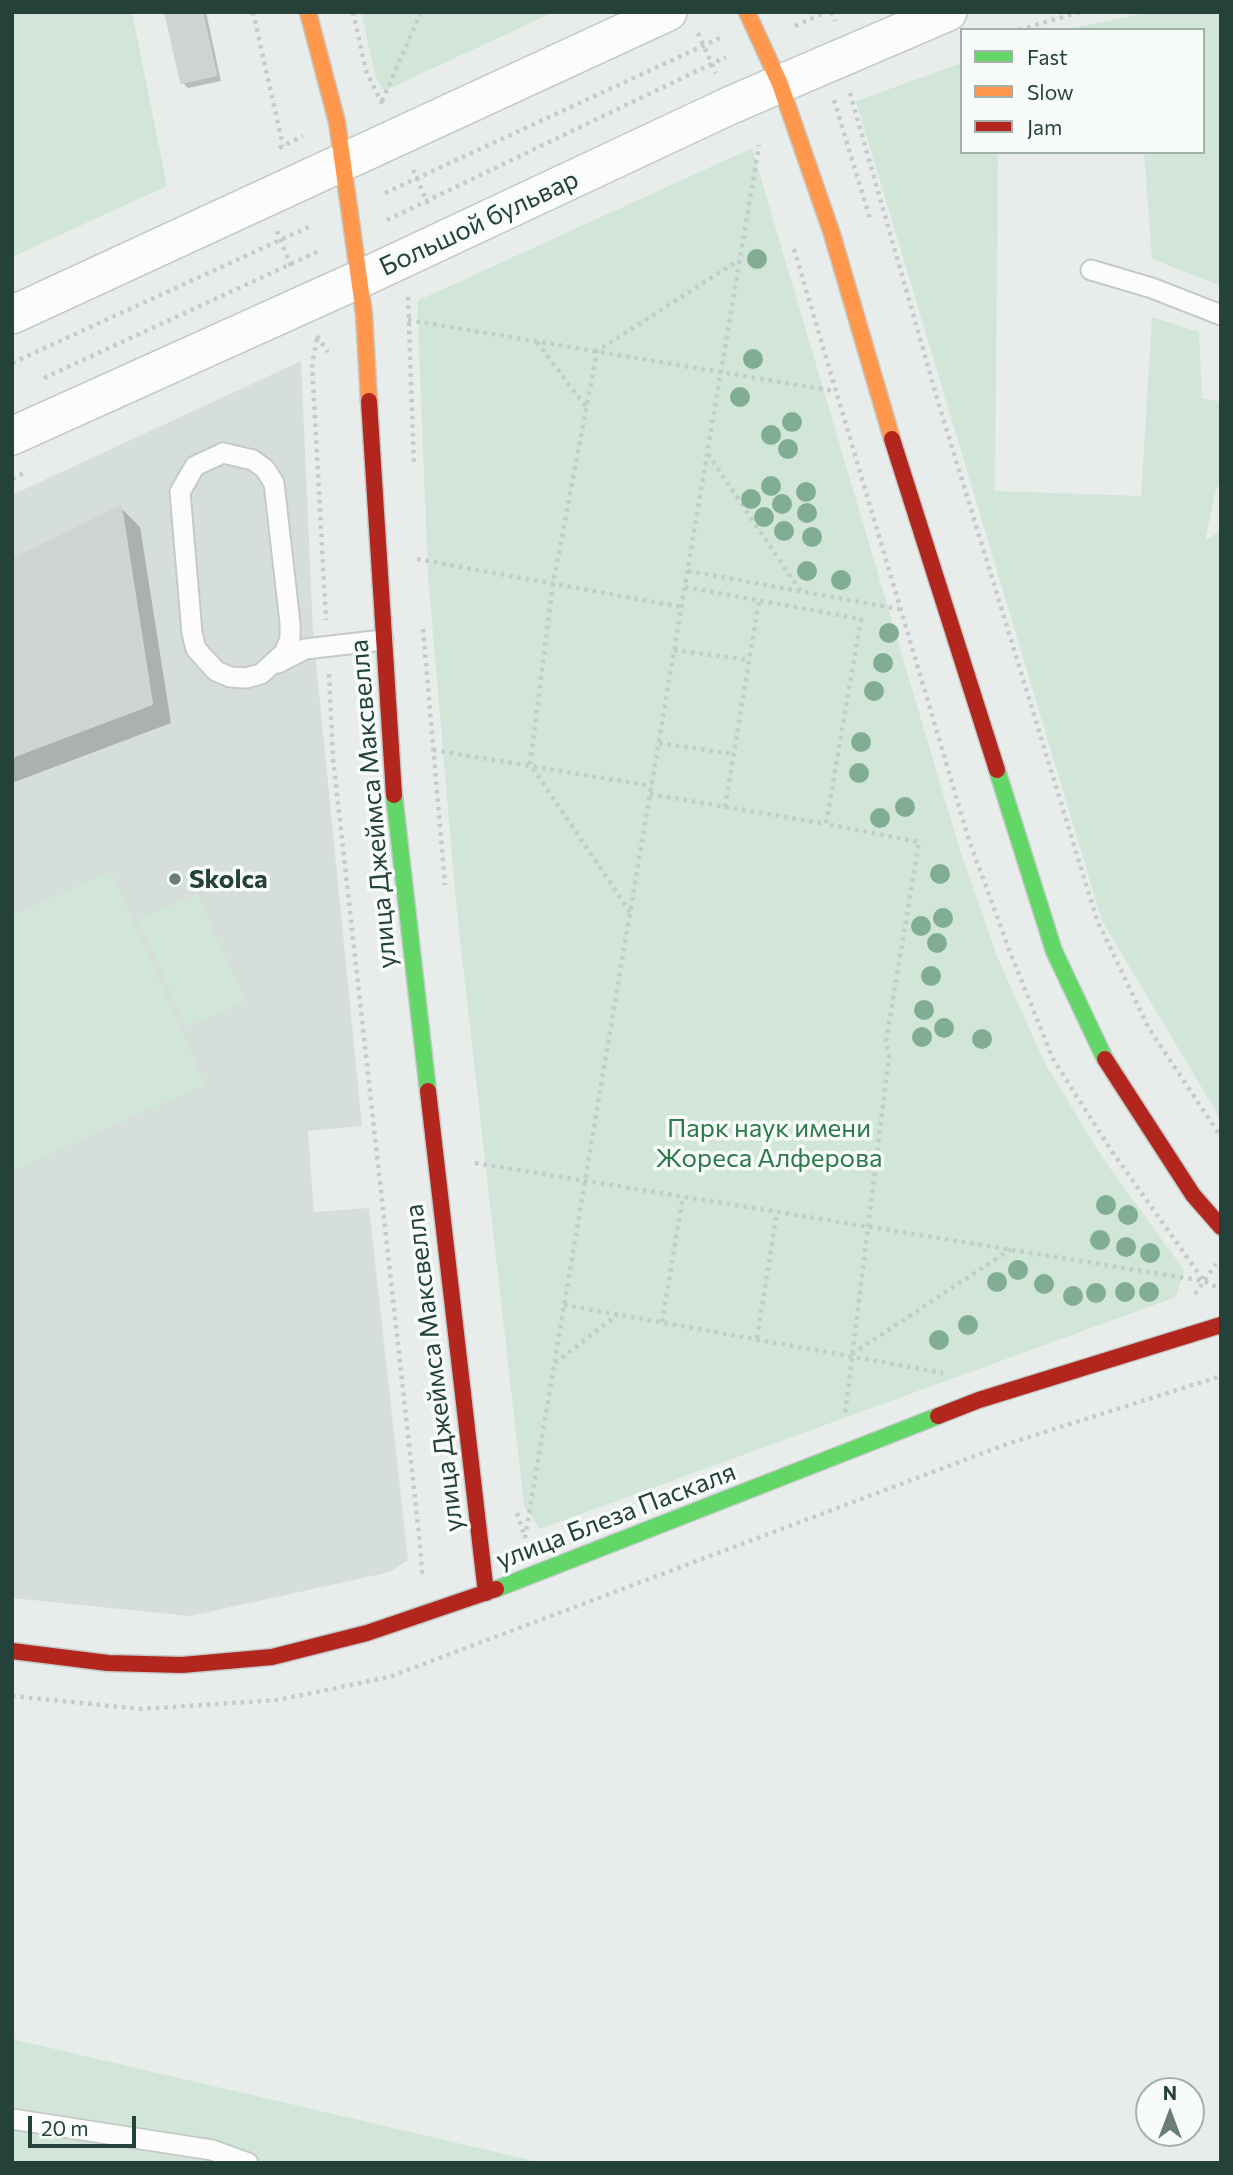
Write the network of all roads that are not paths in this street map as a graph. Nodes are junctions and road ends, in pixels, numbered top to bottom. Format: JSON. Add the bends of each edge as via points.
{"nodes":[{"id":1,"x":309,"y":12,"type":"edge"},
{"id":2,"x":668,"y":12,"type":"edge"},
{"id":3,"x":948,"y":12,"type":"edge"},
{"id":4,"x":749,"y":18,"type":"edge"},
{"id":5,"x":780,"y":83,"type":"junction"},
{"id":6,"x":341,"y":164,"type":"junction"},
{"id":7,"x":1091,"y":270,"type":"dead end"},
{"id":8,"x":360,"y":279,"type":"junction"},
{"id":9,"x":12,"y":314,"type":"edge"},
{"id":10,"x":1221,"y":314,"type":"edge"},
{"id":11,"x":12,"y":436,"type":"edge"},
{"id":12,"x":383,"y":640,"type":"junction"},
{"id":13,"x":274,"y":666,"type":"junction"},
{"id":14,"x":1221,"y":1227,"type":"edge"},
{"id":15,"x":1221,"y":1325,"type":"edge"},
{"id":16,"x":486,"y":1593,"type":"junction"},
{"id":17,"x":12,"y":1651,"type":"edge"},
{"id":18,"x":12,"y":2119,"type":"edge"},
{"id":19,"x":248,"y":2163,"type":"edge"}],
"edges":[{"from":1,"to":6,"type":"street","name":"улица Джеймса Максвелла","via":[[337,122]]},
{"from":2,"to":6,"type":"street"},
{"from":3,"to":5,"type":"street","name":"Большой бульвар"},
{"from":4,"to":5,"type":"street"},
{"from":5,"to":8,"type":"street","name":"Большой бульвар"},
{"from":5,"to":14,"type":"street","via":[[832,234],[896,453],[1054,951],[1107,1063],[1193,1195]]},
{"from":6,"to":8,"type":"street","name":"улица Джеймса Максвелла"},
{"from":6,"to":9,"type":"street"},
{"from":7,"to":10,"type":"lane"},
{"from":8,"to":11,"type":"street","name":"Большой бульвар"},
{"from":8,"to":12,"type":"street","name":"улица Джеймса Максвелла"},
{"from":12,"to":13,"type":"lane","via":[[305,649]]},
{"from":12,"to":16,"type":"street","name":"улица Джеймса Максвелла","via":[[401,873]]},
{"from":13,"to":13,"type":"lane","via":[[290,639],[278,498],[265,469],[253,460],[223,453],[195,466],[180,492],[192,634],[204,661],[230,677],[261,674]]},
{"from":15,"to":16,"type":"street","name":"улица Блеза Паскаля","via":[[979,1400]]},
{"from":16,"to":17,"type":"street","name":"улица Блеза Паскаля","via":[[367,1633],[272,1657],[182,1665],[108,1663]]},
{"from":18,"to":19,"type":"lane","via":[[160,2140]]}]}
